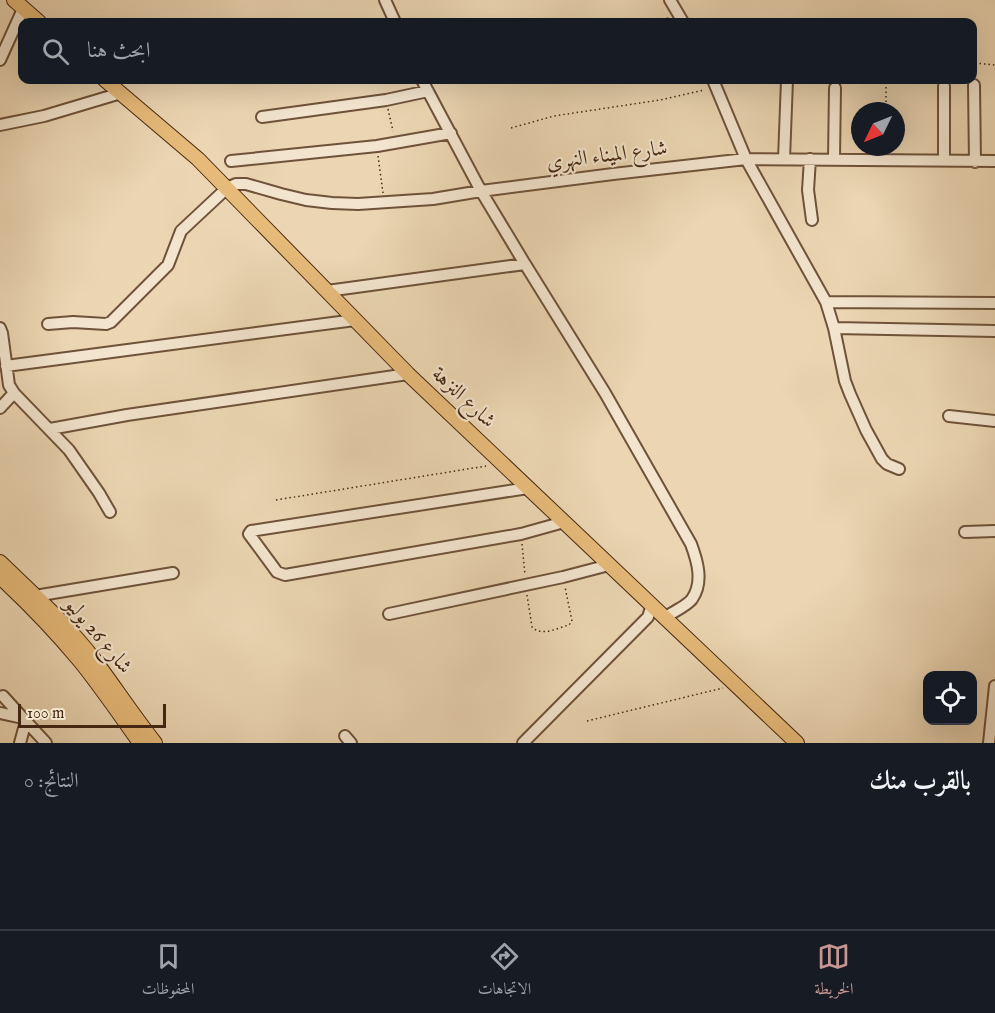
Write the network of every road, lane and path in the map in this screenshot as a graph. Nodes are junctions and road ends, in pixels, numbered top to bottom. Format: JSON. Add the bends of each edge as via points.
{"nodes":[{"id":1,"x":385,"y":0,"type":"edge"},
{"id":2,"x":670,"y":0,"type":"edge"},
{"id":3,"x":19,"y":4,"type":"edge"},
{"id":4,"x":35,"y":18,"type":"edge"},
{"id":5,"x":393,"y":18,"type":"edge"},
{"id":6,"x":680,"y":18,"type":"edge"},
{"id":7,"x":0,"y":60,"type":"edge"},
{"id":8,"x":977,"y":63,"type":"edge"},
{"id":9,"x":995,"y":65,"type":"edge"},
{"id":10,"x":110,"y":84,"type":"edge"},
{"id":11,"x":424,"y":84,"type":"edge"},
{"id":12,"x":712,"y":84,"type":"edge"},
{"id":13,"x":715,"y":84,"type":"edge"},
{"id":14,"x":787,"y":84,"type":"edge"},
{"id":15,"x":886,"y":84,"type":"edge"},
{"id":16,"x":974,"y":85,"type":"dead end"},
{"id":17,"x":944,"y":86,"type":"dead end"},
{"id":18,"x":835,"y":88,"type":"dead end"},
{"id":19,"x":428,"y":91,"type":"junction"},
{"id":20,"x":121,"y":93,"type":"junction"},
{"id":21,"x":386,"y":100,"type":"junction"},
{"id":22,"x":886,"y":102,"type":"edge"},
{"id":23,"x":262,"y":117,"type":"dead end"},
{"id":24,"x":0,"y":125,"type":"edge"},
{"id":25,"x":511,"y":128,"type":"dead end"},
{"id":26,"x":451,"y":133,"type":"junction"},
{"id":27,"x":396,"y":143,"type":"junction"},
{"id":28,"x":377,"y":146,"type":"junction"},
{"id":29,"x":746,"y":159,"type":"junction"},
{"id":30,"x":784,"y":159,"type":"junction"},
{"id":31,"x":810,"y":159,"type":"junction"},
{"id":32,"x":834,"y":159,"type":"junction"},
{"id":33,"x":231,"y":160,"type":"dead end"},
{"id":34,"x":995,"y":161,"type":"edge"},
{"id":35,"x":944,"y":162,"type":"junction"},
{"id":36,"x":975,"y":162,"type":"junction"},
{"id":37,"x":227,"y":188,"type":"junction"},
{"id":38,"x":481,"y":191,"type":"junction"},
{"id":39,"x":384,"y":203,"type":"junction"},
{"id":40,"x":812,"y":220,"type":"dead end"},
{"id":41,"x":525,"y":264,"type":"junction"},
{"id":42,"x":327,"y":291,"type":"junction"},
{"id":43,"x":826,"y":302,"type":"junction"},
{"id":44,"x":995,"y":303,"type":"edge"},
{"id":45,"x":356,"y":320,"type":"junction"},
{"id":46,"x":48,"y":324,"type":"dead end"},
{"id":47,"x":0,"y":328,"type":"edge"},
{"id":48,"x":834,"y":328,"type":"junction"},
{"id":49,"x":995,"y":331,"type":"edge"},
{"id":50,"x":6,"y":366,"type":"junction"},
{"id":51,"x":408,"y":374,"type":"junction"},
{"id":52,"x":14,"y":393,"type":"junction"},
{"id":53,"x":0,"y":408,"type":"edge"},
{"id":54,"x":949,"y":416,"type":"dead end"},
{"id":55,"x":995,"y":421,"type":"edge"},
{"id":56,"x":50,"y":429,"type":"junction"},
{"id":57,"x":502,"y":464,"type":"junction"},
{"id":58,"x":899,"y":469,"type":"dead end"},
{"id":59,"x":528,"y":488,"type":"junction"},
{"id":60,"x":276,"y":500,"type":"dead end"},
{"id":61,"x":110,"y":512,"type":"dead end"},
{"id":62,"x":564,"y":522,"type":"junction"},
{"id":63,"x":995,"y":531,"type":"edge"},
{"id":64,"x":965,"y":532,"type":"dead end"},
{"id":65,"x":521,"y":534,"type":"junction"},
{"id":66,"x":0,"y":562,"type":"edge"},
{"id":67,"x":609,"y":565,"type":"junction"},
{"id":68,"x":173,"y":573,"type":"dead end"},
{"id":69,"x":0,"y":576,"type":"edge"},
{"id":70,"x":563,"y":577,"type":"junction"},
{"id":71,"x":525,"y":584,"type":"junction"},
{"id":72,"x":35,"y":596,"type":"junction"},
{"id":73,"x":652,"y":605,"type":"junction"},
{"id":74,"x":389,"y":614,"type":"dead end"},
{"id":75,"x":665,"y":617,"type":"junction"},
{"id":76,"x":736,"y":685,"type":"junction"},
{"id":77,"x":995,"y":686,"type":"edge"},
{"id":78,"x":3,"y":696,"type":"dead end"},
{"id":79,"x":0,"y":713,"type":"edge"},
{"id":80,"x":24,"y":719,"type":"junction"},
{"id":81,"x":587,"y":721,"type":"dead end"},
{"id":82,"x":991,"y":737,"type":"edge"},
{"id":83,"x":20,"y":743,"type":"edge"},
{"id":84,"x":46,"y":743,"type":"edge"},
{"id":85,"x":140,"y":743,"type":"edge"},
{"id":86,"x":155,"y":743,"type":"edge"},
{"id":87,"x":523,"y":743,"type":"edge"},
{"id":88,"x":797,"y":743,"type":"edge"}],
"edges":[{"from":1,"to":5,"type":"street"},
{"from":2,"to":6,"type":"street"},
{"from":3,"to":4,"type":"main road"},
{"from":3,"to":7,"type":"street"},
{"from":8,"to":9,"type":"path"},
{"from":10,"to":20,"type":"main road","name":"شارع النزهة"},
{"from":11,"to":19,"type":"street"},
{"from":12,"to":25,"type":"path","via":[[660,100],[554,116]]},
{"from":13,"to":29,"type":"street"},
{"from":14,"to":30,"type":"street"},
{"from":15,"to":22,"type":"path"},
{"from":16,"to":36,"type":"street"},
{"from":17,"to":35,"type":"street"},
{"from":18,"to":32,"type":"street"},
{"from":19,"to":21,"type":"street"},
{"from":19,"to":26,"type":"street"},
{"from":20,"to":24,"type":"street"},
{"from":20,"to":37,"type":"main road","name":"شارع النزهة"},
{"from":21,"to":23,"type":"street"},
{"from":21,"to":27,"type":"path"},
{"from":26,"to":27,"type":"street"},
{"from":26,"to":38,"type":"street"},
{"from":27,"to":28,"type":"street"},
{"from":28,"to":33,"type":"street"},
{"from":28,"to":39,"type":"path"},
{"from":29,"to":30,"type":"street","name":"شارع الميناء النهري"},
{"from":29,"to":38,"type":"street","name":"شارع الميناء النهري"},
{"from":29,"to":43,"type":"street"},
{"from":30,"to":31,"type":"street","name":"شارع الميناء النهري"},
{"from":31,"to":32,"type":"street","name":"شارع الميناء النهري"},
{"from":31,"to":40,"type":"street","via":[[808,190]]},
{"from":32,"to":35,"type":"street","name":"شارع الميناء النهري"},
{"from":34,"to":36,"type":"street","name":"شارع الميناء النهري"},
{"from":35,"to":36,"type":"street","name":"شارع الميناء النهري"},
{"from":37,"to":39,"type":"street","name":"شارع الميناء النهري","via":[[246,184],[306,200]]},
{"from":37,"to":42,"type":"main road","name":"شارع النزهة"},
{"from":37,"to":46,"type":"street","via":[[181,231],[168,265],[111,322]]},
{"from":38,"to":39,"type":"street","name":"شارع الميناء النهري","via":[[433,200]]},
{"from":38,"to":41,"type":"street"},
{"from":41,"to":42,"type":"street"},
{"from":41,"to":75,"type":"street","via":[[605,393],[697,559],[699,574],[692,599]]},
{"from":42,"to":45,"type":"main road","name":"شارع النزهة"},
{"from":43,"to":44,"type":"street"},
{"from":43,"to":48,"type":"street"},
{"from":45,"to":50,"type":"street"},
{"from":45,"to":51,"type":"main road","name":"شارع النزهة"},
{"from":47,"to":50,"type":"street"},
{"from":48,"to":49,"type":"street"},
{"from":48,"to":58,"type":"street","via":[[845,381],[857,412],[882,459]]},
{"from":50,"to":52,"type":"street"},
{"from":51,"to":56,"type":"street"},
{"from":51,"to":57,"type":"main road","name":"شارع النزهة"},
{"from":52,"to":53,"type":"street"},
{"from":52,"to":56,"type":"street"},
{"from":54,"to":55,"type":"street"},
{"from":56,"to":61,"type":"street","via":[[84,470]]},
{"from":57,"to":59,"type":"main road","name":"شارع النزهة"},
{"from":57,"to":60,"type":"path"},
{"from":59,"to":62,"type":"main road","name":"شارع النزهة"},
{"from":59,"to":65,"type":"street","via":[[249,534],[277,572],[285,575]]},
{"from":62,"to":65,"type":"street"},
{"from":62,"to":67,"type":"main road","name":"شارع النزهة"},
{"from":63,"to":64,"type":"street"},
{"from":65,"to":71,"type":"path"},
{"from":66,"to":72,"type":"main road","name":"شارع 26 يوليو"},
{"from":67,"to":70,"type":"street"},
{"from":67,"to":73,"type":"main road","name":"شارع النزهة"},
{"from":68,"to":72,"type":"street"},
{"from":69,"to":85,"type":"main road","name":"شارع 26 يوليو","via":[[67,646]]},
{"from":70,"to":71,"type":"street"},
{"from":70,"to":71,"type":"path","via":[[572,621],[542,633],[532,627]]},
{"from":71,"to":74,"type":"street"},
{"from":72,"to":86,"type":"main road","name":"شارع 26 يوليو","via":[[92,657]]},
{"from":73,"to":75,"type":"main road","name":"شارع النزهة"},
{"from":73,"to":87,"type":"street","via":[[648,617]]},
{"from":75,"to":76,"type":"main road","name":"شارع النزهة"},
{"from":76,"to":81,"type":"path"},
{"from":76,"to":88,"type":"main road","name":"شارع النزهة"},
{"from":77,"to":82,"type":"street"},
{"from":78,"to":80,"type":"street"},
{"from":79,"to":80,"type":"street"},
{"from":80,"to":83,"type":"street"},
{"from":80,"to":84,"type":"street"}]}
